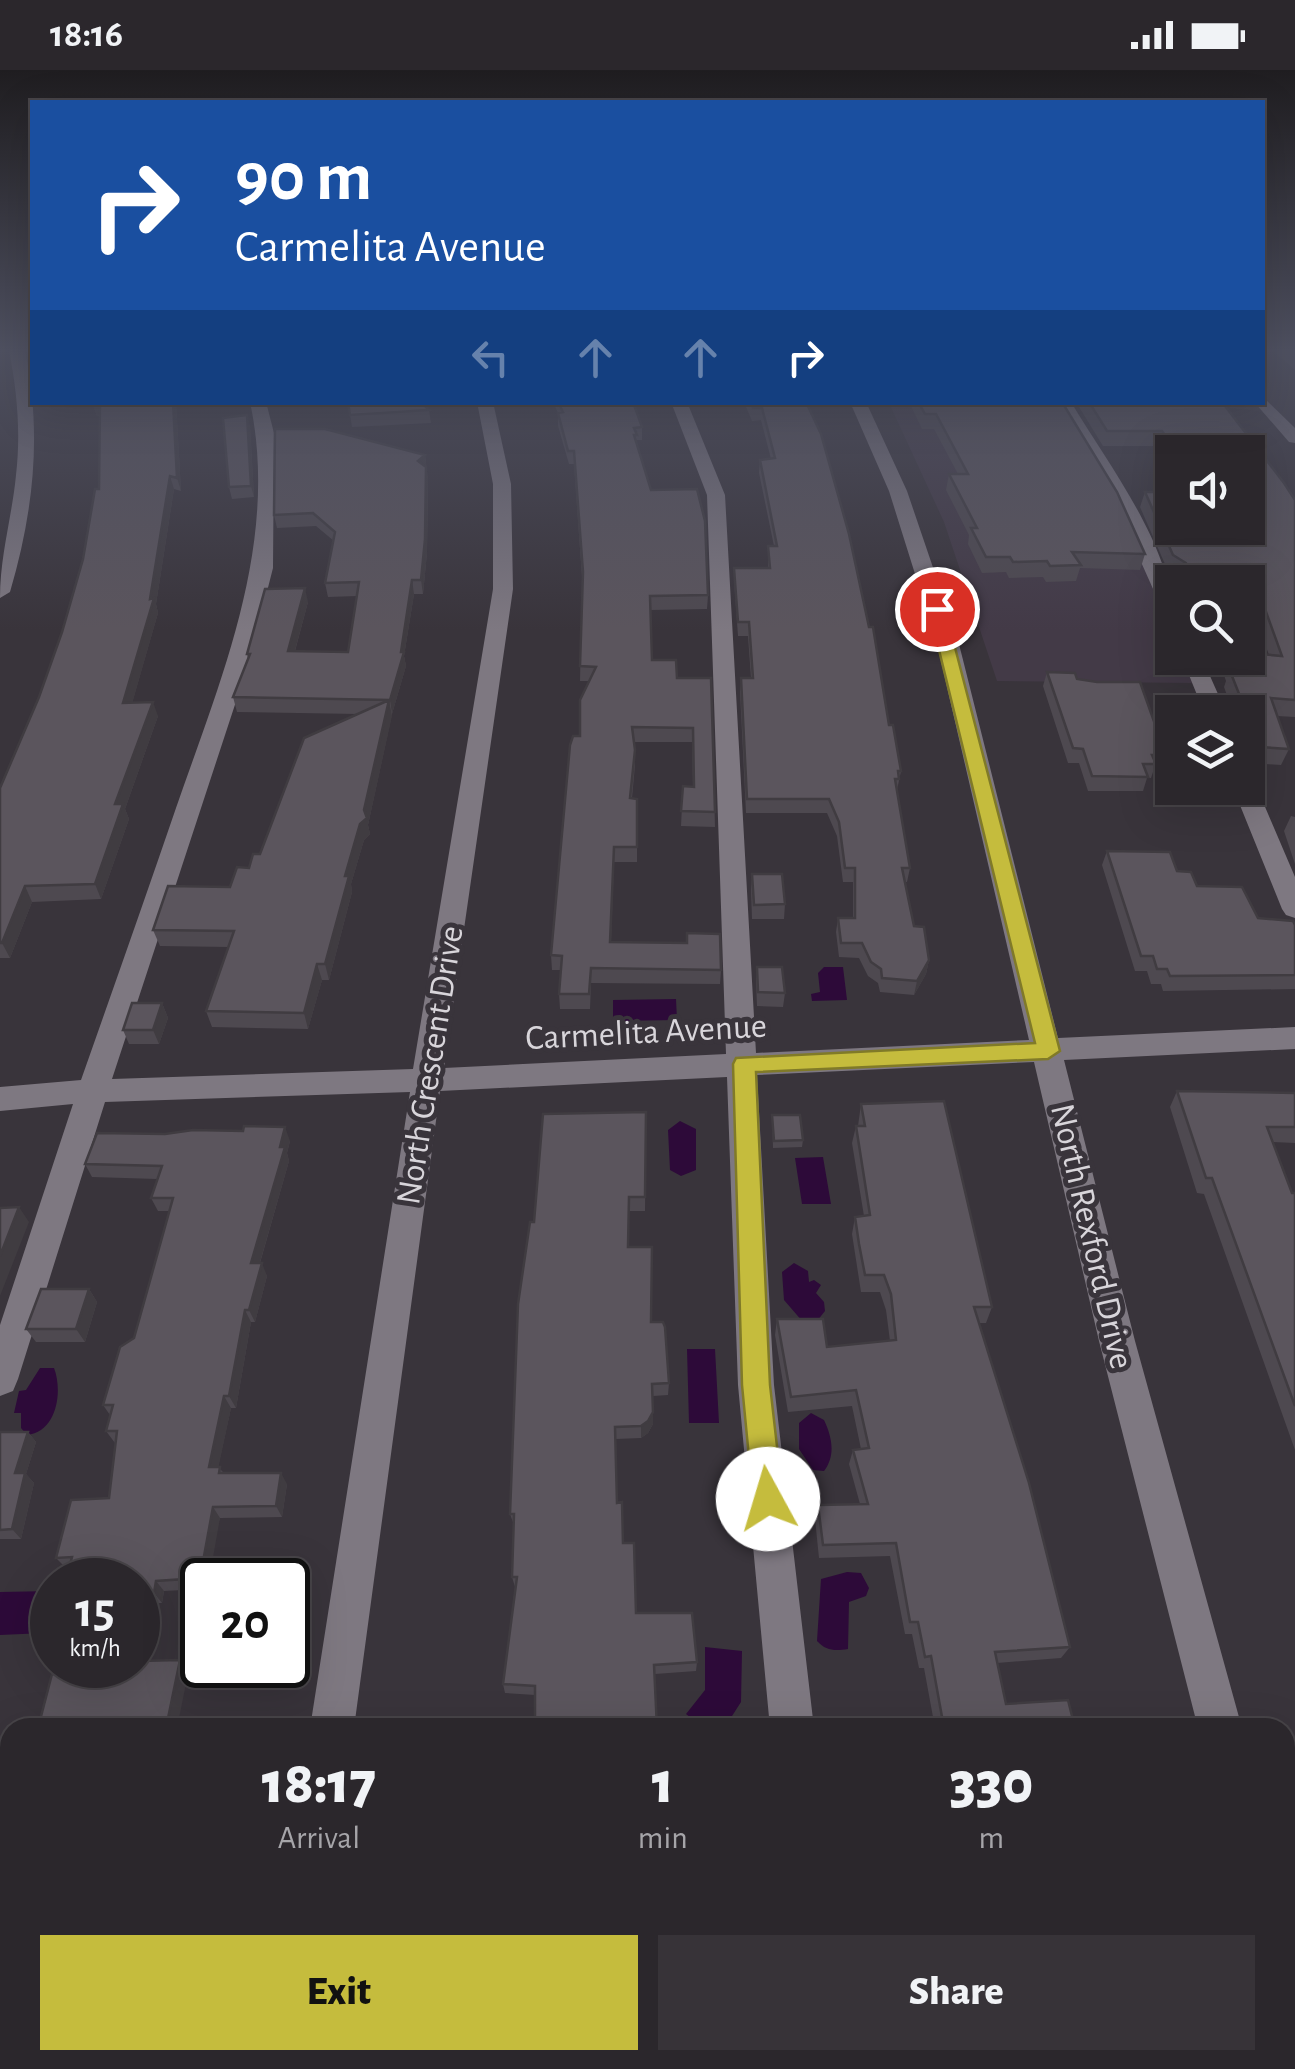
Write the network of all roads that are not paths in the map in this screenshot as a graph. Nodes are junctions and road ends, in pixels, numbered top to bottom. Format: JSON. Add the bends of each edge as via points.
{"nodes":[{"id":1,"x":27,"y":443,"type":"edge"},
{"id":2,"x":266,"y":443,"type":"edge"},
{"id":3,"x":494,"y":443,"type":"edge"},
{"id":4,"x":695,"y":443,"type":"edge"},
{"id":5,"x":880,"y":443,"type":"edge"},
{"id":6,"x":1087,"y":443,"type":"edge"},
{"id":7,"x":1155,"y":571,"type":"edge"},
{"id":8,"x":0,"y":592,"type":"edge"},
{"id":9,"x":1252,"y":805,"type":"edge"},
{"id":10,"x":1295,"y":909,"type":"edge"},
{"id":11,"x":1295,"y":1038,"type":"edge"},
{"id":12,"x":1048,"y":1051,"type":"junction"},
{"id":13,"x":744,"y":1064,"type":"junction"},
{"id":14,"x":427,"y":1078,"type":"junction"},
{"id":15,"x":92,"y":1091,"type":"junction"},
{"id":16,"x":0,"y":1099,"type":"edge"},
{"id":17,"x":0,"y":1379,"type":"edge"},
{"id":18,"x":333,"y":1718,"type":"edge"},
{"id":19,"x":791,"y":1718,"type":"edge"},
{"id":20,"x":1217,"y":1718,"type":"edge"}],
"edges":[{"from":1,"to":8,"type":"street","via":[[20,516]]},
{"from":2,"to":15,"type":"street","via":[[263,568],[238,662]]},
{"from":3,"to":14,"type":"street","name":"North Crescent Drive","via":[[502,484],[503,589]]},
{"from":4,"to":13,"type":"street","via":[[716,495]]},
{"from":5,"to":12,"type":"street","name":"North Rexford Drive","via":[[948,644]]},
{"from":6,"to":7,"type":"street"},
{"from":9,"to":10,"type":"street"},
{"from":11,"to":12,"type":"street","name":"Carmelita Avenue"},
{"from":12,"to":13,"type":"street","name":"Carmelita Avenue"},
{"from":12,"to":20,"type":"street","name":"North Rexford Drive"},
{"from":13,"to":14,"type":"street","name":"Carmelita Avenue"},
{"from":13,"to":19,"type":"street","via":[[756,1385]]},
{"from":14,"to":15,"type":"street","name":"Carmelita Avenue"},
{"from":14,"to":18,"type":"street","name":"North Crescent Drive"},
{"from":15,"to":16,"type":"street","name":"Carmelita Avenue"},
{"from":15,"to":17,"type":"street"}]}
